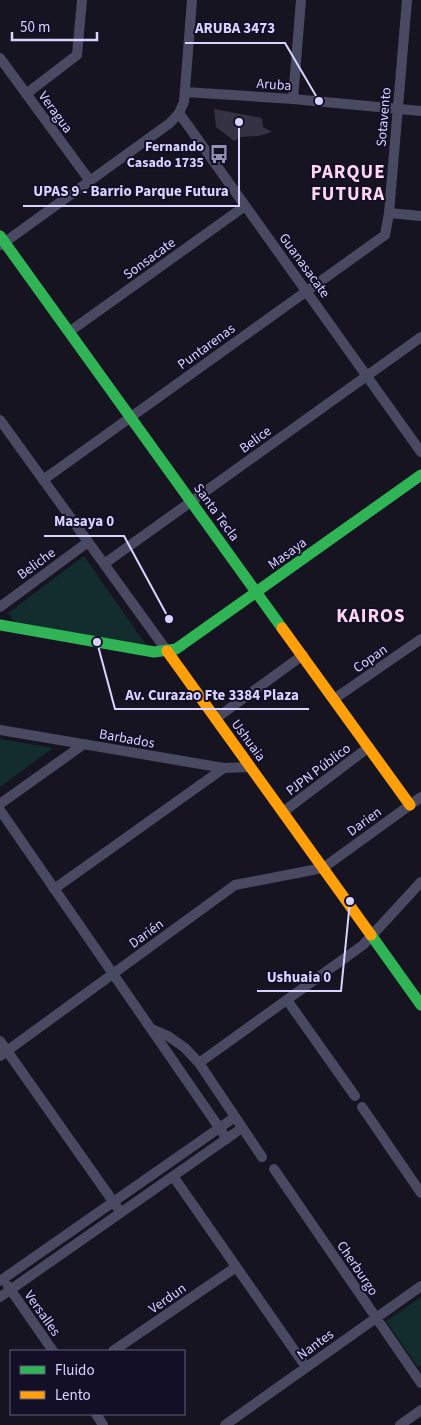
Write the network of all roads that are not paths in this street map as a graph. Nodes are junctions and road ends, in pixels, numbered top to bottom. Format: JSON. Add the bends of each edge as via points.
{"nodes":[{"id":1,"x":82,"y":0,"type":"edge"},
{"id":2,"x":192,"y":0,"type":"edge"},
{"id":3,"x":300,"y":0,"type":"edge"},
{"id":4,"x":407,"y":0,"type":"edge"},
{"id":5,"x":0,"y":58,"type":"edge"},
{"id":6,"x":185,"y":92,"type":"junction"},
{"id":7,"x":26,"y":94,"type":"junction"},
{"id":8,"x":293,"y":98,"type":"junction"},
{"id":9,"x":398,"y":109,"type":"junction"},
{"id":10,"x":421,"y":111,"type":"edge"},
{"id":11,"x":179,"y":114,"type":"junction"},
{"id":12,"x":90,"y":181,"type":"junction"},
{"id":13,"x":245,"y":206,"type":"junction"},
{"id":14,"x":389,"y":213,"type":"junction"},
{"id":15,"x":421,"y":216,"type":"edge"},
{"id":16,"x":385,"y":235,"type":"joint"},
{"id":17,"x":1,"y":242,"type":"edge"},
{"id":18,"x":306,"y":291,"type":"junction"},
{"id":19,"x":69,"y":332,"type":"junction"},
{"id":20,"x":421,"y":336,"type":"edge"},
{"id":21,"x":366,"y":376,"type":"junction"},
{"id":22,"x":130,"y":417,"type":"junction"},
{"id":23,"x":0,"y":420,"type":"edge"},
{"id":24,"x":421,"y":452,"type":"edge"},
{"id":25,"x":421,"y":475,"type":"edge"},
{"id":26,"x":43,"y":480,"type":"junction"},
{"id":27,"x":192,"y":502,"type":"junction"},
{"id":28,"x":88,"y":542,"type":"junction"},
{"id":29,"x":104,"y":564,"type":"junction"},
{"id":30,"x":257,"y":593,"type":"junction"},
{"id":31,"x":0,"y":607,"type":"edge"},
{"id":32,"x":0,"y":611,"type":"edge"},
{"id":33,"x":6,"y":626,"type":"edge"},
{"id":34,"x":421,"y":638,"type":"edge"},
{"id":35,"x":167,"y":651,"type":"junction"},
{"id":36,"x":302,"y":655,"type":"junction"},
{"id":37,"x":334,"y":700,"type":"junction"},
{"id":38,"x":215,"y":719,"type":"junction"},
{"id":39,"x":0,"y":730,"type":"edge"},
{"id":40,"x":84,"y":744,"type":"junction"},
{"id":41,"x":369,"y":747,"type":"junction"},
{"id":42,"x":250,"y":767,"type":"junction"},
{"id":43,"x":224,"y":768,"type":"junction"},
{"id":44,"x":421,"y":797,"type":"edge"},
{"id":45,"x":0,"y":804,"type":"edge"},
{"id":46,"x":410,"y":805,"type":"junction"},
{"id":47,"x":0,"y":810,"type":"edge"},
{"id":48,"x":283,"y":812,"type":"junction"},
{"id":49,"x":323,"y":868,"type":"junction"},
{"id":50,"x":421,"y":882,"type":"edge"},
{"id":51,"x":54,"y":889,"type":"junction"},
{"id":52,"x":372,"y":938,"type":"junction"},
{"id":53,"x":113,"y":974,"type":"junction"},
{"id":54,"x":287,"y":1000,"type":"junction"},
{"id":55,"x":421,"y":1005,"type":"edge"},
{"id":56,"x":151,"y":1029,"type":"junction"},
{"id":57,"x":0,"y":1042,"type":"edge"},
{"id":58,"x":4,"y":1054,"type":"edge"},
{"id":59,"x":199,"y":1063,"type":"junction"},
{"id":60,"x":355,"y":1096,"type":"dead end"},
{"id":61,"x":362,"y":1107,"type":"dead end"},
{"id":62,"x":234,"y":1117,"type":"junction"},
{"id":63,"x":219,"y":1128,"type":"junction"},
{"id":64,"x":242,"y":1128,"type":"junction"},
{"id":65,"x":227,"y":1139,"type":"junction"},
{"id":66,"x":262,"y":1157,"type":"dead end"},
{"id":67,"x":274,"y":1169,"type":"dead end"},
{"id":68,"x":173,"y":1176,"type":"junction"},
{"id":69,"x":421,"y":1193,"type":"edge"},
{"id":70,"x":113,"y":1202,"type":"junction"},
{"id":71,"x":120,"y":1212,"type":"junction"},
{"id":72,"x":236,"y":1267,"type":"junction"},
{"id":73,"x":1,"y":1278,"type":"edge"},
{"id":74,"x":421,"y":1286,"type":"edge"},
{"id":75,"x":10,"y":1290,"type":"junction"},
{"id":76,"x":0,"y":1297,"type":"edge"},
{"id":77,"x":375,"y":1318,"type":"junction"},
{"id":78,"x":52,"y":1350,"type":"edge"},
{"id":79,"x":115,"y":1350,"type":"edge"},
{"id":80,"x":306,"y":1367,"type":"junction"},
{"id":81,"x":421,"y":1383,"type":"edge"},
{"id":82,"x":421,"y":1410,"type":"edge"},
{"id":83,"x":225,"y":1425,"type":"edge"},
{"id":84,"x":400,"y":1425,"type":"edge"}],
"edges":[{"from":1,"to":7,"type":"street","via":[[77,55]]},
{"from":2,"to":6,"type":"street"},
{"from":3,"to":8,"type":"street"},
{"from":4,"to":9,"type":"street","name":"Sotavento"},
{"from":5,"to":7,"type":"street","name":"Veragua"},
{"from":6,"to":8,"type":"street","name":"Aruba"},
{"from":6,"to":11,"type":"street"},
{"from":7,"to":12,"type":"street","name":"Veragua"},
{"from":8,"to":9,"type":"street","name":"Aruba"},
{"from":9,"to":10,"type":"street","name":"Aruba"},
{"from":9,"to":14,"type":"street","name":"Sotavento"},
{"from":11,"to":12,"type":"street"},
{"from":11,"to":13,"type":"street","name":"Guanasacate"},
{"from":12,"to":17,"type":"street"},
{"from":13,"to":18,"type":"street","name":"Guanasacate"},
{"from":13,"to":19,"type":"street","name":"Sonsacate"},
{"from":14,"to":15,"type":"street"},
{"from":14,"to":16,"type":"street","name":"Sotavento"},
{"from":16,"to":18,"type":"street","name":"Puntarenas"},
{"from":17,"to":19,"type":"street","name":"Santa Tecla"},
{"from":18,"to":21,"type":"street","name":"Guanasacate"},
{"from":18,"to":22,"type":"street","name":"Puntarenas"},
{"from":19,"to":22,"type":"street","name":"Santa Tecla"},
{"from":20,"to":21,"type":"street","name":"Belice"},
{"from":21,"to":24,"type":"street","name":"Guanasacate"},
{"from":21,"to":27,"type":"street","name":"Belice"},
{"from":22,"to":26,"type":"street","name":"Puntarenas"},
{"from":22,"to":27,"type":"street","name":"Santa Tecla"},
{"from":23,"to":26,"type":"street","name":"Ushuaia"},
{"from":25,"to":30,"type":"street","name":"Masaya"},
{"from":26,"to":28,"type":"street","name":"Ushuaia"},
{"from":27,"to":29,"type":"street","name":"Belice"},
{"from":27,"to":30,"type":"street","name":"Santa Tecla"},
{"from":28,"to":29,"type":"street","name":"Ushuaia"},
{"from":28,"to":31,"type":"street","name":"Beliche"},
{"from":29,"to":35,"type":"street","name":"Ushuaia"},
{"from":30,"to":35,"type":"street","name":"Masaya","via":[[184,645]]},
{"from":30,"to":36,"type":"street","name":"Santa Tecla"},
{"from":32,"to":33,"type":"street"},
{"from":33,"to":35,"type":"street","via":[[154,652]]},
{"from":34,"to":37,"type":"street","name":"Copan"},
{"from":35,"to":38,"type":"street","name":"Ushuaia"},
{"from":36,"to":37,"type":"street","name":"Santa Tecla"},
{"from":36,"to":38,"type":"street"},
{"from":37,"to":41,"type":"street","name":"Santa Tecla"},
{"from":38,"to":42,"type":"street","name":"Ushuaia"},
{"from":39,"to":40,"type":"street","name":"Barbados"},
{"from":40,"to":43,"type":"street","name":"Barbados"},
{"from":40,"to":45,"type":"street"},
{"from":41,"to":46,"type":"street","name":"Santa Tecla"},
{"from":41,"to":48,"type":"street","name":"PJPN Público"},
{"from":42,"to":43,"type":"street","name":"Barbados"},
{"from":42,"to":48,"type":"street","name":"Ushuaia"},
{"from":43,"to":51,"type":"street"},
{"from":44,"to":46,"type":"street","name":"Darien"},
{"from":46,"to":49,"type":"street","name":"Darien"},
{"from":47,"to":51,"type":"street"},
{"from":48,"to":49,"type":"street","name":"Ushuaia"},
{"from":49,"to":52,"type":"street","name":"Ushuaia"},
{"from":49,"to":53,"type":"street","name":"Darién","via":[[235,885]]},
{"from":50,"to":52,"type":"street"},
{"from":51,"to":53,"type":"street"},
{"from":52,"to":54,"type":"street"},
{"from":52,"to":55,"type":"street","name":"Ushuaia"},
{"from":53,"to":56,"type":"street"},
{"from":53,"to":58,"type":"street","name":"Darién"},
{"from":54,"to":59,"type":"street"},
{"from":54,"to":60,"type":"street"},
{"from":56,"to":59,"type":"street","via":[[174,1040]]},
{"from":56,"to":63,"type":"street"},
{"from":57,"to":58,"type":"street"},
{"from":58,"to":70,"type":"street"},
{"from":59,"to":62,"type":"street"},
{"from":61,"to":69,"type":"street"},
{"from":62,"to":63,"type":"street"},
{"from":62,"to":64,"type":"street"},
{"from":63,"to":65,"type":"street"},
{"from":63,"to":70,"type":"street"},
{"from":64,"to":65,"type":"street"},
{"from":64,"to":66,"type":"street"},
{"from":65,"to":68,"type":"street"},
{"from":67,"to":77,"type":"street","name":"Cherburgo"},
{"from":68,"to":71,"type":"street"},
{"from":68,"to":72,"type":"street"},
{"from":70,"to":71,"type":"street"},
{"from":70,"to":73,"type":"street"},
{"from":71,"to":75,"type":"street"},
{"from":72,"to":79,"type":"street","name":"Verdun"},
{"from":72,"to":80,"type":"street"},
{"from":73,"to":75,"type":"street","name":"Versalles"},
{"from":74,"to":77,"type":"street","name":"Nantes"},
{"from":75,"to":76,"type":"street"},
{"from":75,"to":78,"type":"street","name":"Versalles"},
{"from":77,"to":80,"type":"street","name":"Nantes"},
{"from":77,"to":81,"type":"street","name":"Cherburgo"},
{"from":80,"to":83,"type":"street","name":"Nantes"},
{"from":82,"to":84,"type":"street"}]}
